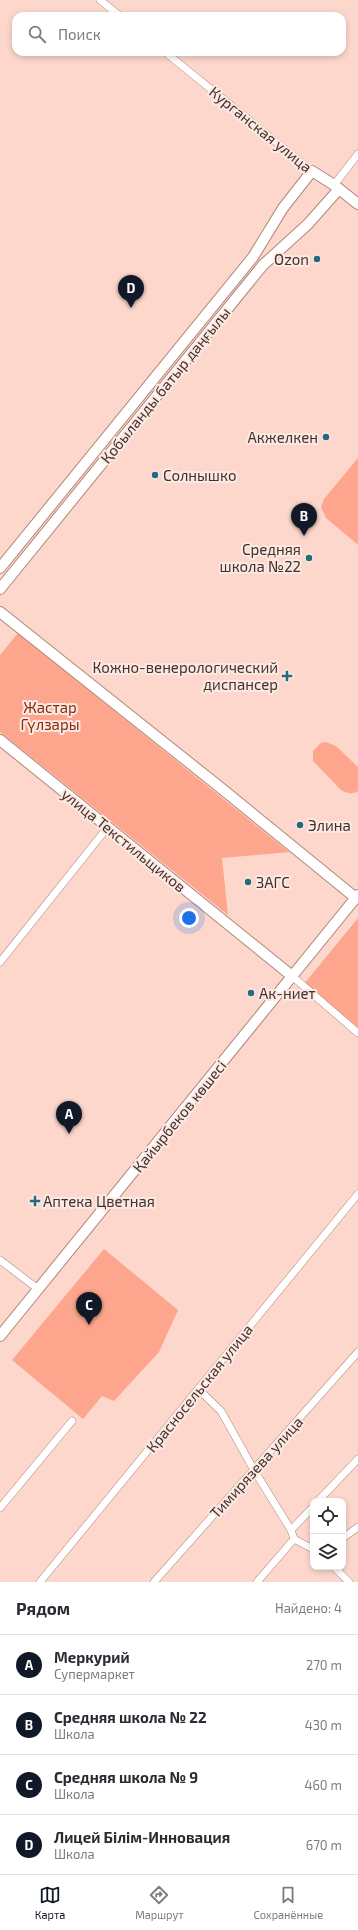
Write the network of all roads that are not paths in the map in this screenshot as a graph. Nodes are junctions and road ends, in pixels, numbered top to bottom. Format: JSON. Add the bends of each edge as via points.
{"nodes":[{"id":1,"x":100,"y":0,"type":"edge"},
{"id":2,"x":115,"y":12,"type":"edge"},
{"id":3,"x":170,"y":56,"type":"edge"},
{"id":4,"x":358,"y":154,"type":"edge"},
{"id":5,"x":312,"y":171,"type":"junction"},
{"id":6,"x":337,"y":187,"type":"junction"},
{"id":7,"x":358,"y":204,"type":"edge"},
{"id":8,"x":0,"y":568,"type":"edge"},
{"id":9,"x":0,"y":589,"type":"edge"},
{"id":10,"x":0,"y":612,"type":"edge"},
{"id":11,"x":0,"y":740,"type":"edge"},
{"id":12,"x":108,"y":828,"type":"junction"},
{"id":13,"x":357,"y":898,"type":"edge"},
{"id":14,"x":0,"y":962,"type":"edge"},
{"id":15,"x":292,"y":976,"type":"junction"},
{"id":16,"x":358,"y":1033,"type":"edge"},
{"id":17,"x":358,"y":1194,"type":"edge"},
{"id":18,"x":0,"y":1260,"type":"edge"},
{"id":19,"x":38,"y":1289,"type":"junction"},
{"id":20,"x":0,"y":1336,"type":"edge"},
{"id":21,"x":358,"y":1352,"type":"edge"},
{"id":22,"x":198,"y":1389,"type":"junction"},
{"id":23,"x":72,"y":1421,"type":"dead end"},
{"id":24,"x":358,"y":1459,"type":"edge"},
{"id":25,"x":254,"y":1470,"type":"junction"},
{"id":26,"x":321,"y":1498,"type":"edge"},
{"id":27,"x":0,"y":1508,"type":"edge"},
{"id":28,"x":310,"y":1510,"type":"edge"},
{"id":29,"x":358,"y":1526,"type":"edge"},
{"id":30,"x":291,"y":1530,"type":"junction"},
{"id":31,"x":346,"y":1536,"type":"edge"},
{"id":32,"x":294,"y":1538,"type":"junction"},
{"id":33,"x":310,"y":1548,"type":"edge"},
{"id":34,"x":337,"y":1570,"type":"edge"},
{"id":35,"x":42,"y":1579,"type":"edge"},
{"id":36,"x":51,"y":1582,"type":"edge"},
{"id":37,"x":154,"y":1582,"type":"edge"},
{"id":38,"x":257,"y":1582,"type":"edge"},
{"id":39,"x":349,"y":1582,"type":"edge"}],
"edges":[{"from":1,"to":2,"type":"street"},
{"from":3,"to":5,"type":"street","name":"Курганская улица"},
{"from":4,"to":6,"type":"street","name":"Қобыланды батыр даңғылы"},
{"from":5,"to":6,"type":"street","name":"Курганская улица"},
{"from":5,"to":8,"type":"street","name":"Қобыланды батыр даңғылы","via":[[283,208],[253,257]]},
{"from":6,"to":7,"type":"street","name":"Курганская улица"},
{"from":6,"to":9,"type":"street","name":"Қобыланды батыр даңғылы","via":[[308,224],[263,265]]},
{"from":10,"to":13,"type":"street"},
{"from":11,"to":12,"type":"street","name":"улица Текстильщиков"},
{"from":12,"to":14,"type":"street"},
{"from":12,"to":15,"type":"street","name":"улица Текстильщиков"},
{"from":13,"to":15,"type":"street","name":"Қайырбеков көшесі"},
{"from":15,"to":16,"type":"street","name":"улица Текстильщиков"},
{"from":15,"to":19,"type":"street","name":"Қайырбеков көшесі"},
{"from":17,"to":22,"type":"street","name":"Красносельская улица"},
{"from":18,"to":19,"type":"street"},
{"from":19,"to":20,"type":"street","name":"Қайырбеков көшесі"},
{"from":21,"to":25,"type":"street","name":"Тимирязева улица"},
{"from":22,"to":25,"type":"street","via":[[220,1411]]},
{"from":22,"to":35,"type":"street","name":"Красносельская улица"},
{"from":23,"to":27,"type":"street"},
{"from":24,"to":26,"type":"street"},
{"from":25,"to":30,"type":"street"},
{"from":25,"to":37,"type":"street","name":"Тимирязева улица"},
{"from":28,"to":30,"type":"street"},
{"from":29,"to":31,"type":"street"},
{"from":30,"to":32,"type":"street"},
{"from":32,"to":33,"type":"street"},
{"from":32,"to":38,"type":"street"},
{"from":34,"to":39,"type":"street"},
{"from":35,"to":36,"type":"street"}]}
